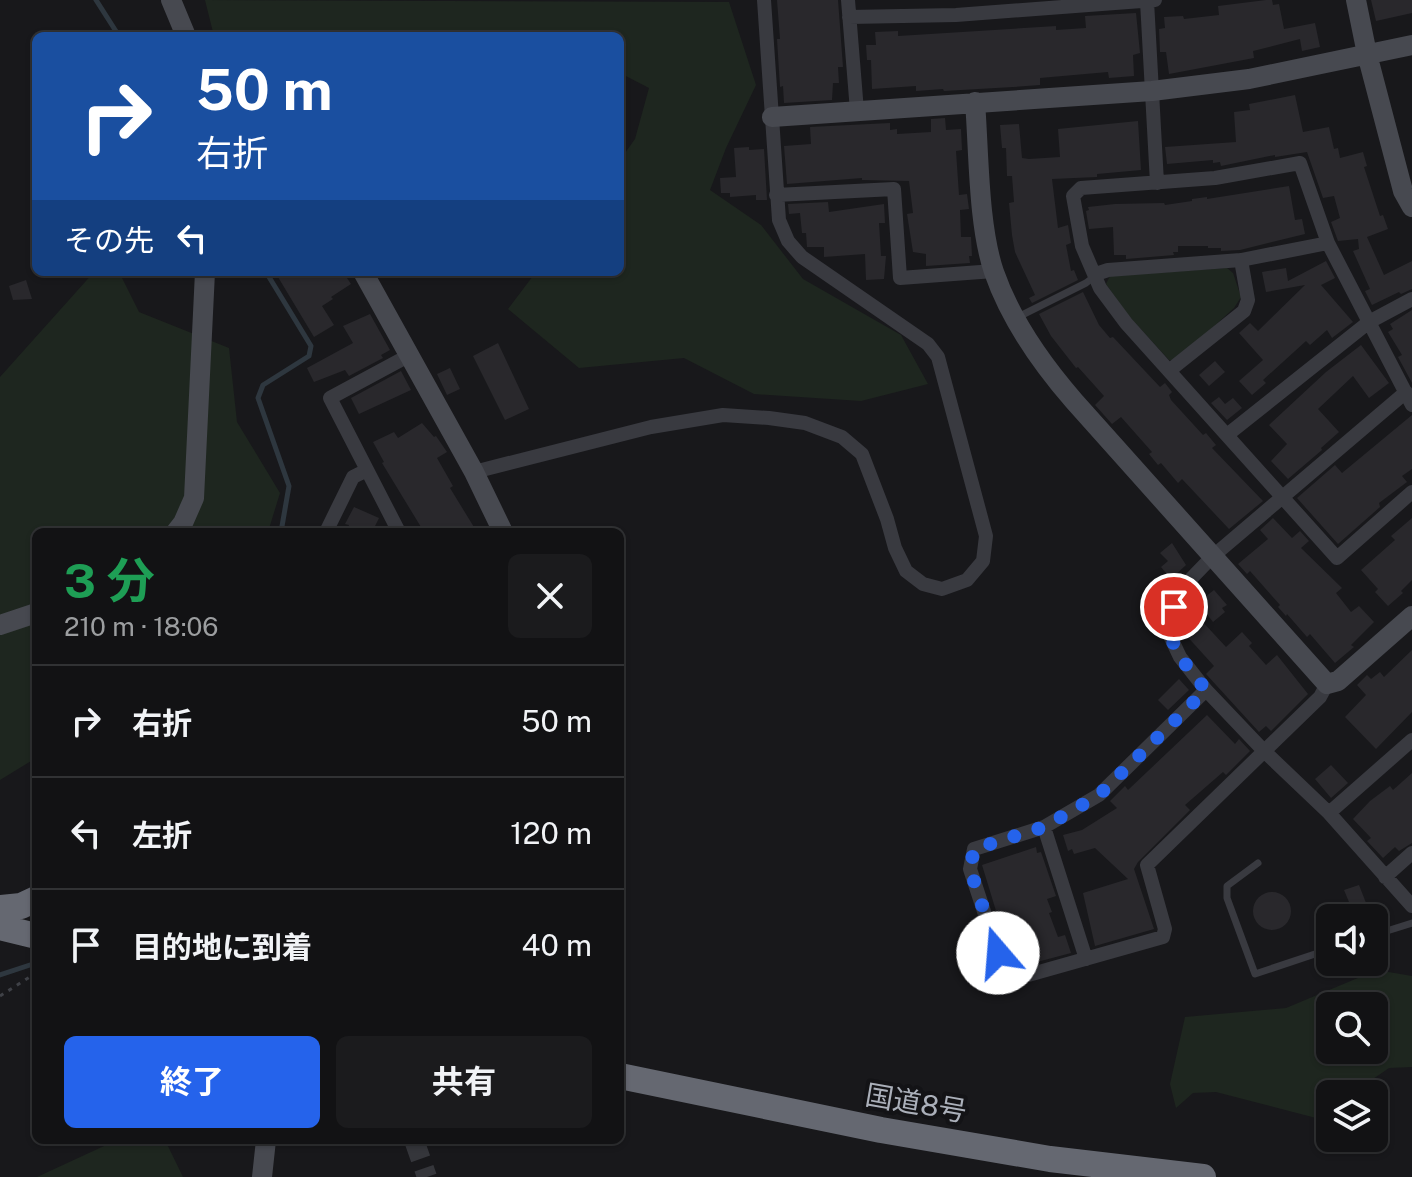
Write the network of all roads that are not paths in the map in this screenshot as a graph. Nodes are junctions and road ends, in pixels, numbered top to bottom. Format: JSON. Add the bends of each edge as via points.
{"nodes":[{"id":1,"x":171,"y":0,"type":"edge"},
{"id":2,"x":764,"y":0,"type":"edge"},
{"id":3,"x":848,"y":0,"type":"edge"},
{"id":4,"x":1155,"y":0,"type":"edge"},
{"id":5,"x":1356,"y":0,"type":"edge"},
{"id":6,"x":1147,"y":1,"type":"edge"},
{"id":7,"x":956,"y":7,"type":"edge"},
{"id":8,"x":849,"y":17,"type":"junction"},
{"id":9,"x":184,"y":32,"type":"edge"},
{"id":10,"x":1412,"y":45,"type":"edge"},
{"id":11,"x":1367,"y":54,"type":"junction"},
{"id":12,"x":1152,"y":91,"type":"junction"},
{"id":13,"x":975,"y":102,"type":"junction"},
{"id":14,"x":857,"y":111,"type":"junction"},
{"id":15,"x":772,"y":117,"type":"junction"},
{"id":16,"x":1157,"y":183,"type":"junction"},
{"id":17,"x":776,"y":195,"type":"junction"},
{"id":18,"x":1412,"y":207,"type":"edge"},
{"id":19,"x":1328,"y":243,"type":"junction"},
{"id":20,"x":1241,"y":260,"type":"junction"},
{"id":21,"x":994,"y":271,"type":"junction"},
{"id":22,"x":1096,"y":274,"type":"junction"},
{"id":23,"x":205,"y":276,"type":"edge"},
{"id":24,"x":365,"y":276,"type":"edge"},
{"id":25,"x":1412,"y":299,"type":"edge"},
{"id":26,"x":1016,"y":318,"type":"junction"},
{"id":27,"x":1369,"y":322,"type":"junction"},
{"id":28,"x":408,"y":356,"type":"junction"},
{"id":29,"x":1170,"y":370,"type":"junction"},
{"id":30,"x":1409,"y":398,"type":"edge"},
{"id":31,"x":1227,"y":435,"type":"junction"},
{"id":32,"x":367,"y":470,"type":"junction"},
{"id":33,"x":474,"y":472,"type":"junction"},
{"id":34,"x":1412,"y":492,"type":"edge"},
{"id":35,"x":1283,"y":497,"type":"junction"},
{"id":36,"x":179,"y":528,"type":"edge"},
{"id":37,"x":328,"y":528,"type":"edge"},
{"id":38,"x":397,"y":528,"type":"edge"},
{"id":39,"x":501,"y":528,"type":"edge"},
{"id":40,"x":1212,"y":557,"type":"junction"},
{"id":41,"x":32,"y":614,"type":"edge"},
{"id":42,"x":1412,"y":616,"type":"edge"},
{"id":43,"x":0,"y":625,"type":"edge"},
{"id":44,"x":1327,"y":684,"type":"junction"},
{"id":45,"x":1206,"y":690,"type":"junction"},
{"id":46,"x":1412,"y":740,"type":"edge"},
{"id":47,"x":1264,"y":751,"type":"junction"},
{"id":48,"x":1329,"y":813,"type":"junction"},
{"id":49,"x":1044,"y":827,"type":"junction"},
{"id":50,"x":1412,"y":853,"type":"edge"},
{"id":51,"x":1258,"y":863,"type":"dead end"},
{"id":52,"x":1385,"y":877,"type":"junction"},
{"id":53,"x":32,"y":901,"type":"edge"},
{"id":54,"x":1412,"y":906,"type":"edge"},
{"id":55,"x":0,"y":908,"type":"edge"},
{"id":56,"x":1412,"y":923,"type":"edge"},
{"id":57,"x":0,"y":927,"type":"edge"},
{"id":58,"x":1388,"y":931,"type":"edge"},
{"id":59,"x":32,"y":935,"type":"edge"},
{"id":60,"x":1316,"y":954,"type":"edge"},
{"id":61,"x":1086,"y":959,"type":"junction"},
{"id":62,"x":624,"y":1077,"type":"edge"},
{"id":63,"x":266,"y":1144,"type":"edge"},
{"id":64,"x":262,"y":1177,"type":"edge"},
{"id":65,"x":1203,"y":1177,"type":"edge"}],
"edges":[{"from":1,"to":9,"type":"street"},
{"from":2,"to":15,"type":"street"},
{"from":3,"to":8,"type":"street"},
{"from":4,"to":6,"type":"street"},
{"from":5,"to":11,"type":"street"},
{"from":6,"to":7,"type":"street"},
{"from":6,"to":12,"type":"street"},
{"from":7,"to":8,"type":"street"},
{"from":8,"to":14,"type":"street"},
{"from":10,"to":11,"type":"street"},
{"from":11,"to":12,"type":"street","via":[[1249,79]]},
{"from":11,"to":18,"type":"street","via":[[1403,191]]},
{"from":12,"to":13,"type":"street"},
{"from":12,"to":16,"type":"street"},
{"from":13,"to":14,"type":"street"},
{"from":13,"to":21,"type":"street"},
{"from":14,"to":15,"type":"street"},
{"from":15,"to":17,"type":"street"},
{"from":16,"to":19,"type":"street","via":[[1300,163]]},
{"from":16,"to":22,"type":"street","via":[[1081,188],[1073,196],[1082,246]]},
{"from":17,"to":21,"type":"street","via":[[894,189],[900,278]]},
{"from":17,"to":33,"type":"street","via":[[779,220],[802,257],[928,344],[938,357],[986,536],[983,561],[967,580],[942,589],[923,584],[906,571],[862,454],[842,437],[805,423],[723,415],[651,427]]},
{"from":19,"to":20,"type":"street"},
{"from":19,"to":27,"type":"street"},
{"from":20,"to":22,"type":"street"},
{"from":20,"to":29,"type":"street","via":[[1248,300],[1244,311]]},
{"from":21,"to":26,"type":"street"},
{"from":22,"to":26,"type":"lane"},
{"from":22,"to":29,"type":"street","via":[[1126,323]]},
{"from":23,"to":36,"type":"street","via":[[194,498]]},
{"from":24,"to":28,"type":"street"},
{"from":25,"to":27,"type":"street"},
{"from":26,"to":40,"type":"street","via":[[1038,359]]},
{"from":27,"to":30,"type":"street"},
{"from":27,"to":31,"type":"street"},
{"from":28,"to":32,"type":"street","via":[[330,398]]},
{"from":28,"to":33,"type":"street"},
{"from":29,"to":31,"type":"street"},
{"from":30,"to":35,"type":"street"},
{"from":31,"to":35,"type":"street"},
{"from":32,"to":37,"type":"street","via":[[353,477]]},
{"from":32,"to":38,"type":"street"},
{"from":33,"to":39,"type":"street"},
{"from":34,"to":35,"type":"street","via":[[1337,558]]},
{"from":35,"to":40,"type":"street"},
{"from":40,"to":44,"type":"street"},
{"from":40,"to":45,"type":"street","via":[[1185,585],[1174,607],[1171,638]]},
{"from":41,"to":43,"type":"street"},
{"from":42,"to":44,"type":"street","via":[[1338,681]]},
{"from":44,"to":47,"type":"street"},
{"from":45,"to":47,"type":"street"},
{"from":45,"to":49,"type":"street","via":[[1099,795]]},
{"from":46,"to":48,"type":"street"},
{"from":47,"to":48,"type":"street"},
{"from":47,"to":61,"type":"street","via":[[1147,865],[1163,937]]},
{"from":48,"to":52,"type":"street"},
{"from":49,"to":61,"type":"street"},
{"from":49,"to":61,"type":"street","via":[[974,849],[970,869],[1007,981]]},
{"from":50,"to":52,"type":"street"},
{"from":51,"to":60,"type":"lane","via":[[1227,886],[1255,974]]},
{"from":52,"to":54,"type":"street"},
{"from":53,"to":55,"type":"highway"},
{"from":56,"to":58,"type":"lane"},
{"from":57,"to":59,"type":"highway"},
{"from":62,"to":65,"type":"highway","name":"国道8号","via":[[927,1138]]},
{"from":63,"to":64,"type":"street"}]}
